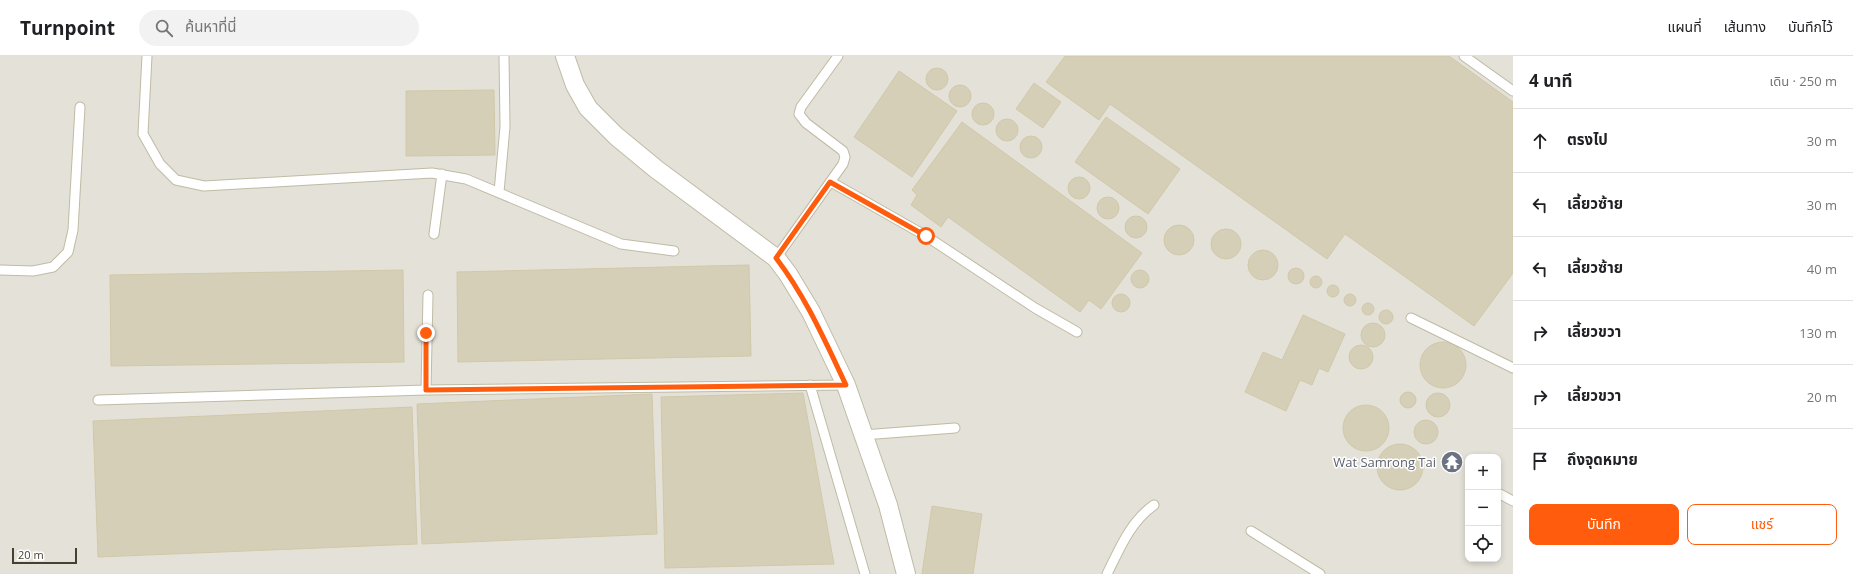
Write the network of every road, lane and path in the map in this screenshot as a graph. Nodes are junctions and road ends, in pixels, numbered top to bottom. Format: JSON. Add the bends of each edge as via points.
{"nodes":[{"id":1,"x":148,"y":56,"type":"edge"},
{"id":2,"x":504,"y":56,"type":"edge"},
{"id":3,"x":565,"y":56,"type":"edge"},
{"id":4,"x":838,"y":56,"type":"edge"},
{"id":5,"x":1464,"y":56,"type":"edge"},
{"id":6,"x":1513,"y":91,"type":"edge"},
{"id":7,"x":80,"y":107,"type":"dead end"},
{"id":8,"x":442,"y":174,"type":"junction"},
{"id":9,"x":830,"y":182,"type":"junction"},
{"id":10,"x":499,"y":192,"type":"junction"},
{"id":11,"x":434,"y":234,"type":"dead end"},
{"id":12,"x":674,"y":251,"type":"dead end"},
{"id":13,"x":776,"y":258,"type":"junction"},
{"id":14,"x":0,"y":270,"type":"edge"},
{"id":15,"x":428,"y":295,"type":"dead end"},
{"id":16,"x":1412,"y":318,"type":"dead end"},
{"id":17,"x":1077,"y":332,"type":"dead end"},
{"id":18,"x":1513,"y":368,"type":"edge"},
{"id":19,"x":810,"y":385,"type":"junction"},
{"id":20,"x":846,"y":385,"type":"junction"},
{"id":21,"x":426,"y":390,"type":"junction"},
{"id":22,"x":98,"y":400,"type":"dead end"},
{"id":23,"x":955,"y":428,"type":"dead end"},
{"id":24,"x":864,"y":435,"type":"junction"},
{"id":25,"x":1501,"y":495,"type":"edge"},
{"id":26,"x":1513,"y":501,"type":"edge"},
{"id":27,"x":1154,"y":504,"type":"dead end"},
{"id":28,"x":1251,"y":531,"type":"dead end"},
{"id":29,"x":865,"y":574,"type":"edge"},
{"id":30,"x":906,"y":574,"type":"edge"},
{"id":31,"x":1107,"y":574,"type":"edge"},
{"id":32,"x":1320,"y":574,"type":"edge"}],
"edges":[{"from":1,"to":8,"type":"lane","via":[[143,134],[160,164],[176,180],[204,186]]},
{"from":2,"to":10,"type":"lane","via":[[505,127]]},
{"from":3,"to":13,"type":"street","via":[[575,85],[588,108],[616,136]]},
{"from":4,"to":9,"type":"lane","via":[[801,107],[799,114],[806,123],[843,151],[843,164]]},
{"from":5,"to":6,"type":"lane"},
{"from":7,"to":14,"type":"lane","via":[[74,230],[68,252],[53,267],[33,271]]},
{"from":8,"to":10,"type":"lane","via":[[466,179]]},
{"from":8,"to":11,"type":"lane"},
{"from":9,"to":13,"type":"lane"},
{"from":9,"to":17,"type":"lane","via":[[926,236],[1035,308]]},
{"from":10,"to":12,"type":"lane","via":[[621,244]]},
{"from":13,"to":20,"type":"street","via":[[811,312]]},
{"from":15,"to":21,"type":"lane"},
{"from":16,"to":18,"type":"lane"},
{"from":19,"to":20,"type":"lane"},
{"from":19,"to":21,"type":"lane"},
{"from":19,"to":29,"type":"lane"},
{"from":20,"to":24,"type":"street"},
{"from":21,"to":22,"type":"lane"},
{"from":23,"to":24,"type":"lane"},
{"from":24,"to":30,"type":"street","via":[[888,504]]},
{"from":25,"to":26,"type":"lane"},
{"from":27,"to":31,"type":"lane","via":[[1132,525]]},
{"from":28,"to":32,"type":"lane"}]}
